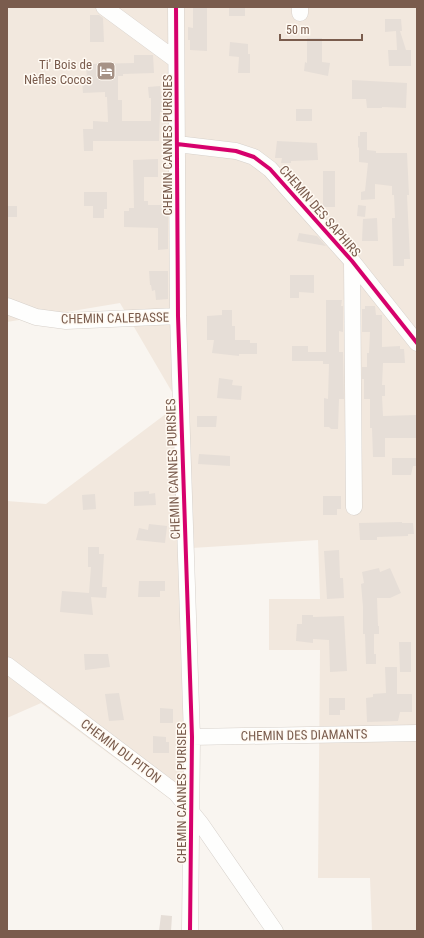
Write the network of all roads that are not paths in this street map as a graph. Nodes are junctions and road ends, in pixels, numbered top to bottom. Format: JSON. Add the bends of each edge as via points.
{"nodes":[{"id":1,"x":104,"y":7,"type":"edge"},
{"id":2,"x":176,"y":7,"type":"edge"},
{"id":3,"x":176,"y":60,"type":"junction"},
{"id":4,"x":177,"y":144,"type":"junction"},
{"id":5,"x":352,"y":261,"type":"junction"},
{"id":6,"x":7,"y":306,"type":"edge"},
{"id":7,"x":178,"y":316,"type":"junction"},
{"id":8,"x":417,"y":343,"type":"edge"},
{"id":9,"x":354,"y":507,"type":"dead end"},
{"id":10,"x":7,"y":665,"type":"edge"},
{"id":11,"x":417,"y":733,"type":"edge"},
{"id":12,"x":192,"y":737,"type":"junction"},
{"id":13,"x":191,"y":810,"type":"junction"},
{"id":14,"x":190,"y":931,"type":"edge"},
{"id":15,"x":275,"y":931,"type":"edge"}],
"edges":[{"from":1,"to":3,"type":"street"},
{"from":2,"to":3,"type":"street","name":"CHEMIN CANNES PURISIES"},
{"from":3,"to":4,"type":"street","name":"CHEMIN CANNES PURISIES"},
{"from":4,"to":5,"type":"street","name":"CHEMIN DES SAPHIRS","via":[[236,151],[254,157],[270,169]]},
{"from":4,"to":7,"type":"street","name":"CHEMIN CANNES PURISIES"},
{"from":5,"to":8,"type":"street","name":"CHEMIN DES SAPHIRS"},
{"from":5,"to":9,"type":"street"},
{"from":6,"to":7,"type":"street","name":"CHEMIN CALEBASSE","via":[[36,317],[66,321]]},
{"from":7,"to":12,"type":"street","name":"CHEMIN CANNES PURISIES"},
{"from":10,"to":13,"type":"street","name":"CHEMIN DU PITON","via":[[176,793]]},
{"from":11,"to":12,"type":"street","name":"CHEMIN DES DIAMANTS"},
{"from":12,"to":13,"type":"street","name":"CHEMIN CANNES PURISIES"},
{"from":13,"to":14,"type":"street","name":"CHEMIN CANNES PURISIES"},
{"from":13,"to":15,"type":"street","name":"CHEMIN DU PITON"}]}
